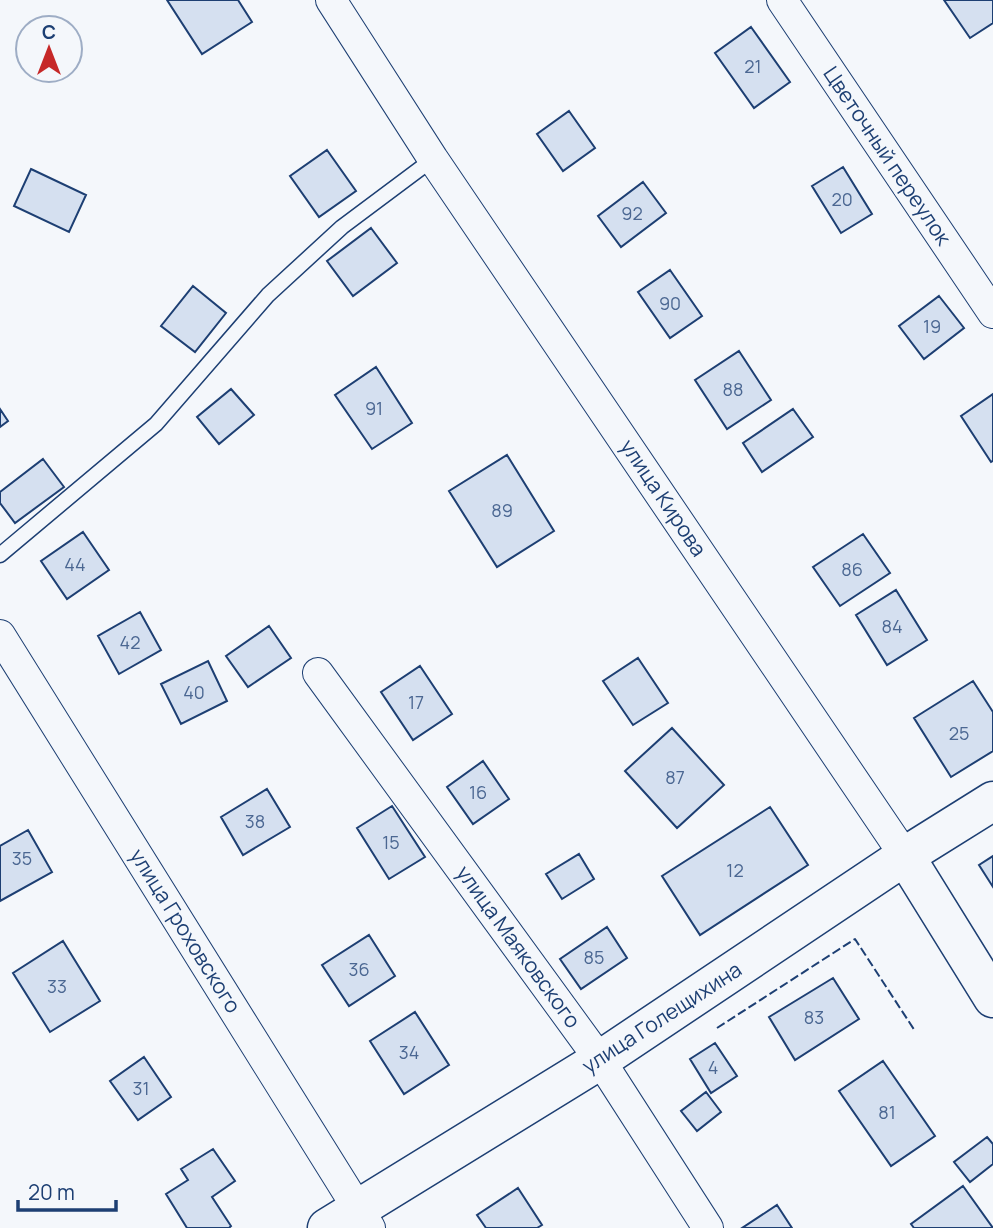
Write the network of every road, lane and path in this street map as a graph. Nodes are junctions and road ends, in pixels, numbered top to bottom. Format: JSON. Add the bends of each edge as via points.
{"nodes":[{"id":1,"x":331,"y":0,"type":"edge"},
{"id":2,"x":782,"y":0,"type":"edge"},
{"id":3,"x":433,"y":159,"type":"junction"},
{"id":4,"x":993,"y":313,"type":"edge"},
{"id":5,"x":0,"y":555,"type":"edge"},
{"id":6,"x":0,"y":635,"type":"edge"},
{"id":7,"x":318,"y":673,"type":"dead end"},
{"id":8,"x":993,"y":801,"type":"edge"},
{"id":9,"x":905,"y":856,"type":"junction"},
{"id":10,"x":993,"y":998,"type":"edge"},
{"id":11,"x":600,"y":1060,"type":"junction"},
{"id":12,"x":352,"y":1222,"type":"edge"},
{"id":13,"x":708,"y":1228,"type":"edge"}],
"edges":[{"from":1,"to":3,"type":"street","name":"улица Кирова"},
{"from":2,"to":4,"type":"street","name":"Цветочный переулок"},
{"from":3,"to":5,"type":"lane","via":[[342,227],[277,286],[156,424]]},
{"from":3,"to":9,"type":"street","name":"улица Кирова"},
{"from":6,"to":12,"type":"street","name":"улица Гроховского"},
{"from":7,"to":11,"type":"street","name":"улица Маяковского"},
{"from":8,"to":9,"type":"street","name":"улица Голещихина"},
{"from":9,"to":10,"type":"street","name":"улица Кирова"},
{"from":9,"to":11,"type":"street","name":"улица Голещихина"},
{"from":11,"to":12,"type":"street","name":"улица Голещихина"},
{"from":11,"to":13,"type":"street","name":"улица Маяковского"}]}
